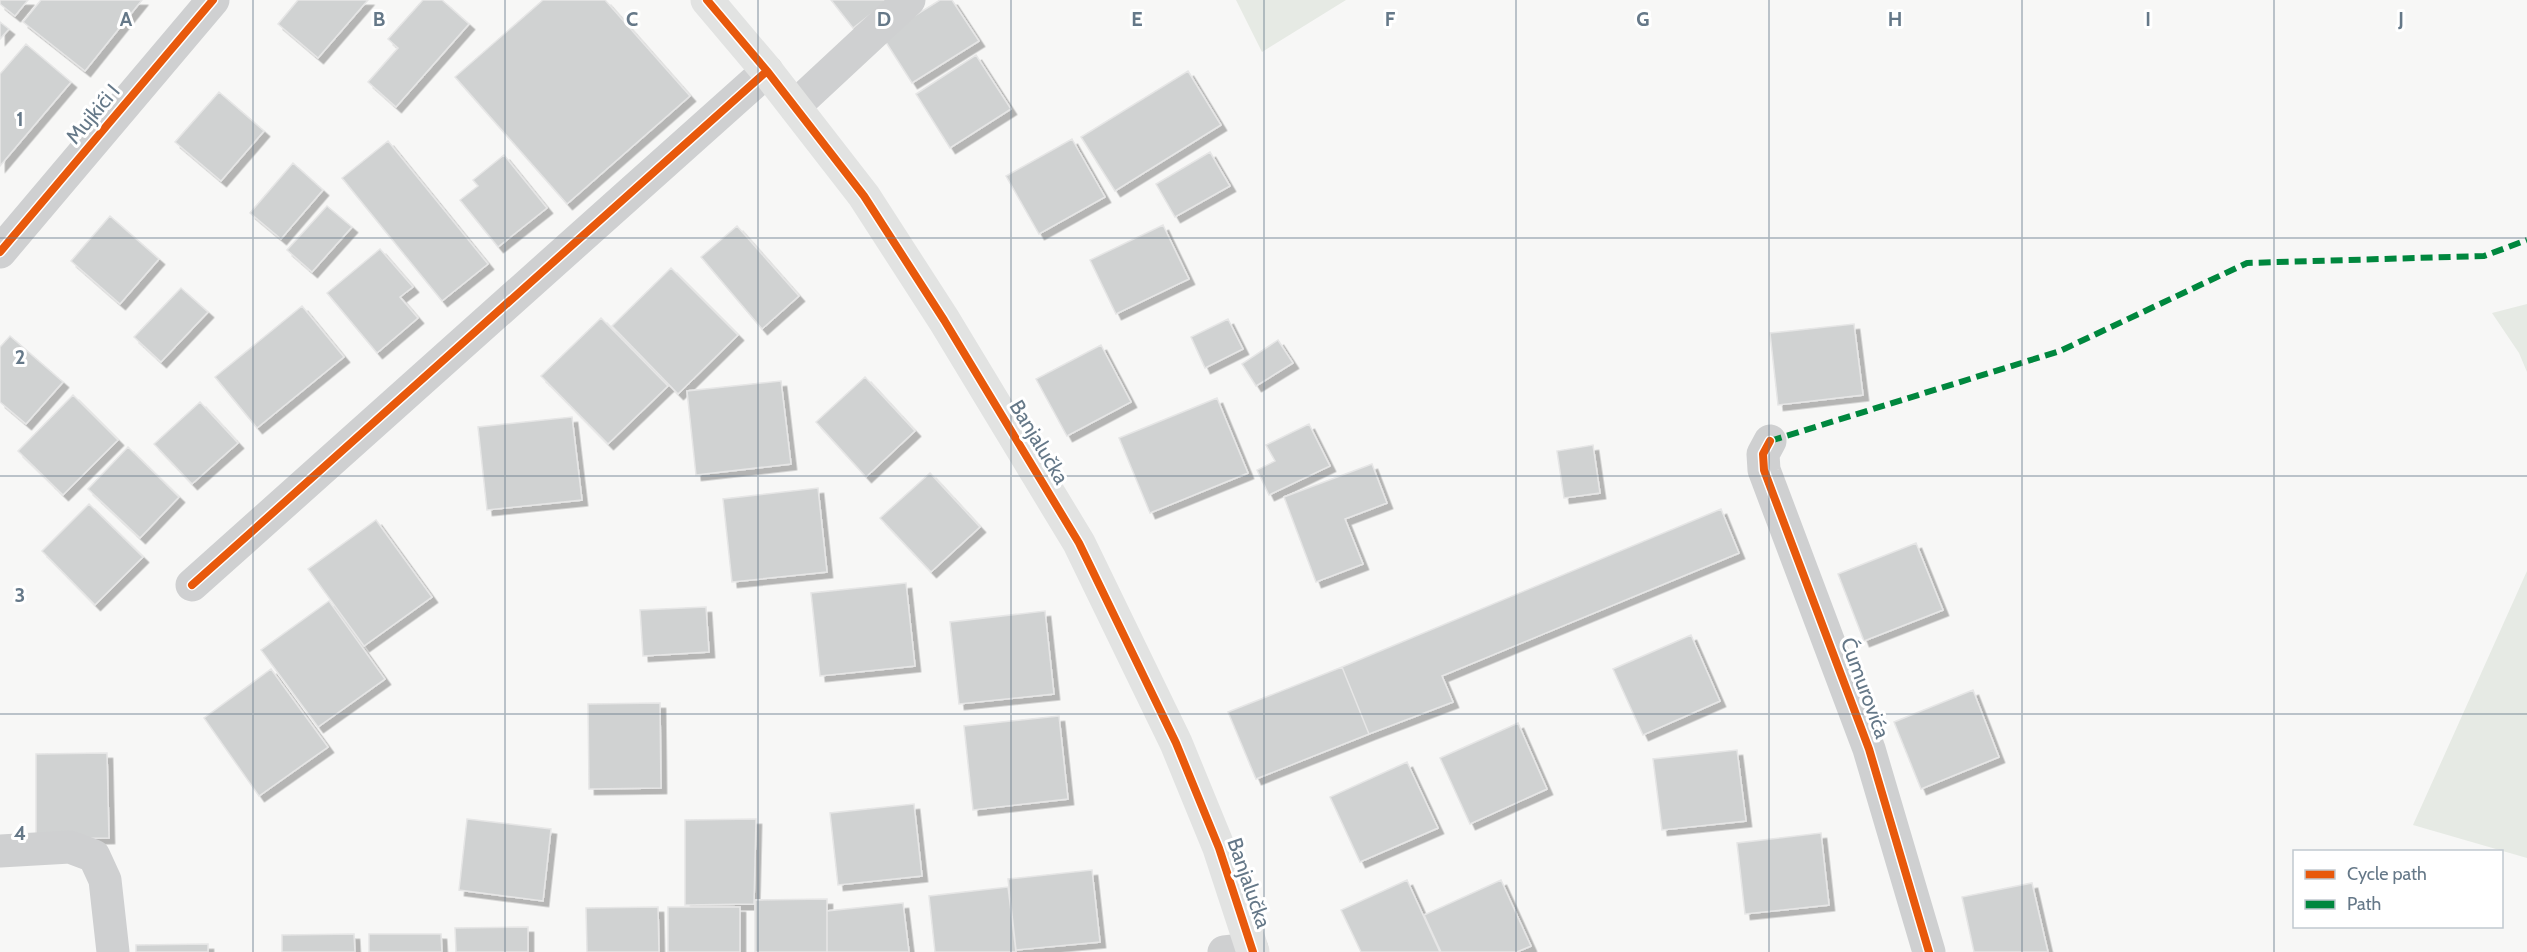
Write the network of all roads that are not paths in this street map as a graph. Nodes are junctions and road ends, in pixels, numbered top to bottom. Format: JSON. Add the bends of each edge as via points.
{"nodes":[{"id":1,"x":213,"y":0,"type":"edge"},
{"id":2,"x":707,"y":0,"type":"edge"},
{"id":3,"x":909,"y":0,"type":"edge"},
{"id":4,"x":767,"y":71,"type":"junction"},
{"id":5,"x":795,"y":106,"type":"junction"},
{"id":6,"x":0,"y":252,"type":"edge"},
{"id":7,"x":1770,"y":441,"type":"dead end"},
{"id":8,"x":192,"y":585,"type":"dead end"},
{"id":9,"x":0,"y":851,"type":"edge"},
{"id":10,"x":1243,"y":951,"type":"edge"},
{"id":11,"x":113,"y":952,"type":"edge"},
{"id":12,"x":1929,"y":952,"type":"edge"}],
"edges":[{"from":1,"to":6,"type":"street","name":"Mujkići I"},
{"from":2,"to":4,"type":"main road","name":"Banjalučka"},
{"from":3,"to":5,"type":"street"},
{"from":4,"to":5,"type":"main road","name":"Banjalučka"},
{"from":4,"to":8,"type":"street"},
{"from":5,"to":10,"type":"main road","name":"Banjalučka","via":[[864,196],[1079,543],[1176,743],[1219,848]]},
{"from":7,"to":12,"type":"street","name":"Ćumurovića","via":[[1763,454],[1764,470],[1869,749]]},
{"from":9,"to":11,"type":"street","via":[[70,847],[94,856],[105,880]]}]}
